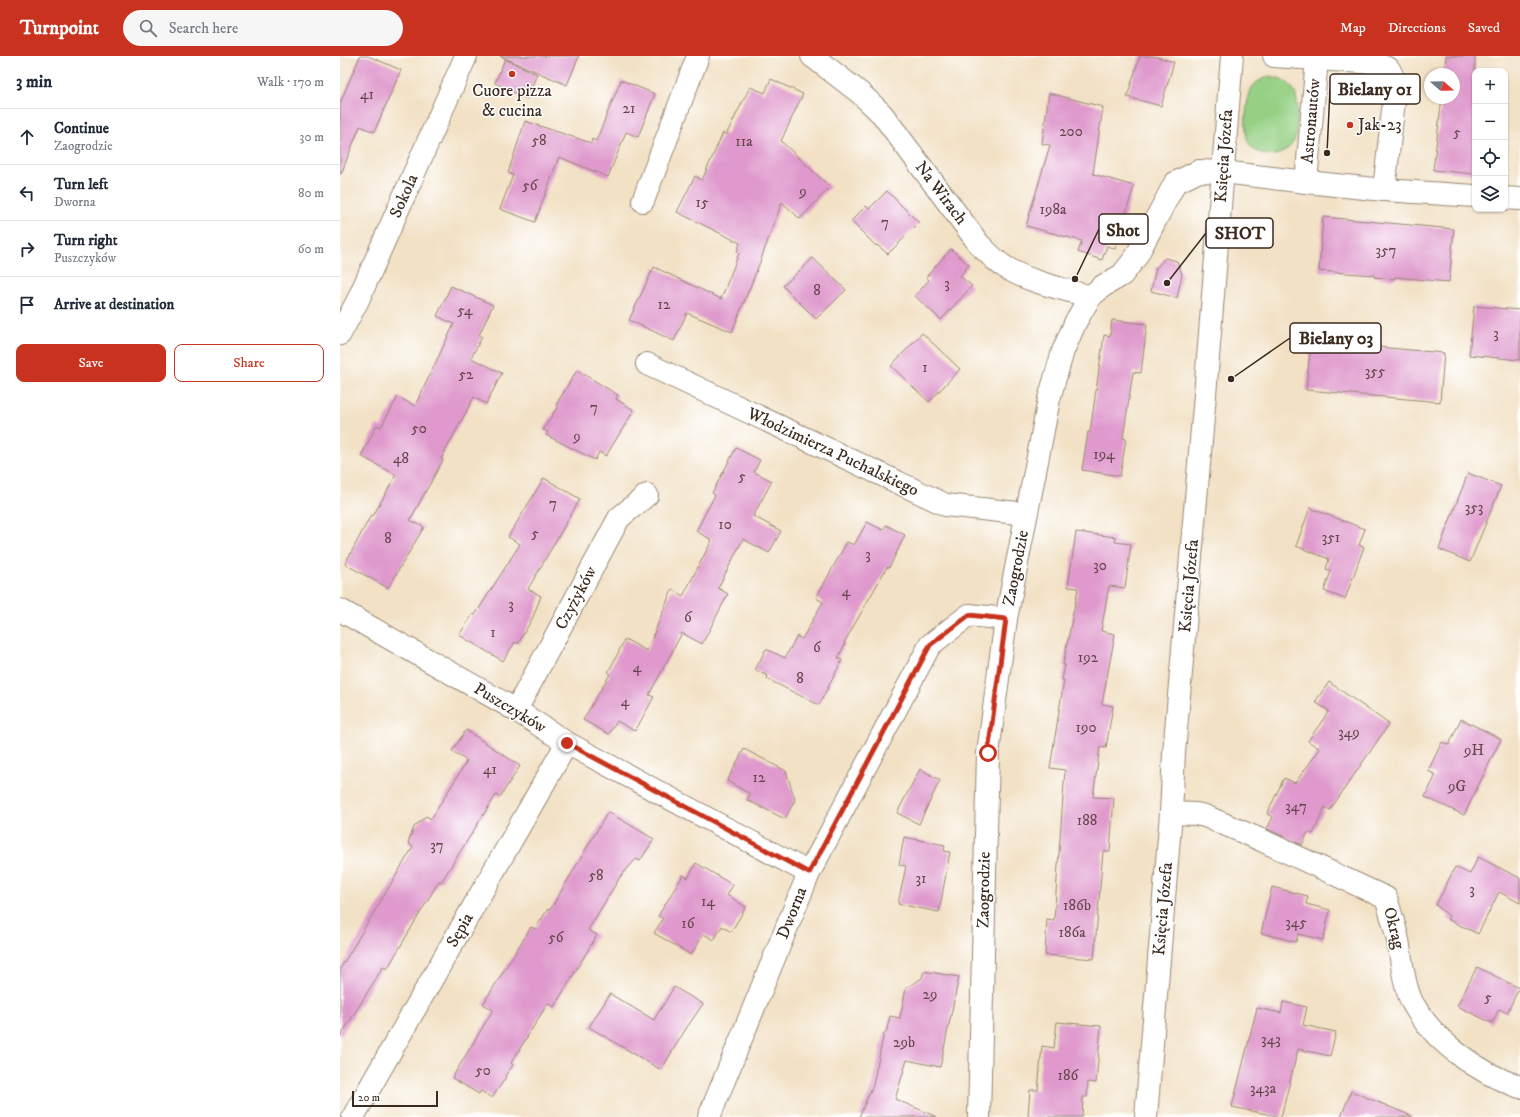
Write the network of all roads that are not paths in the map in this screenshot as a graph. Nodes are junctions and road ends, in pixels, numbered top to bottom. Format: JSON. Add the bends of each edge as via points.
{"nodes":[{"id":1,"x":466,"y":56,"type":"edge"},
{"id":2,"x":698,"y":56,"type":"edge"},
{"id":3,"x":812,"y":56,"type":"edge"},
{"id":4,"x":1232,"y":56,"type":"edge"},
{"id":5,"x":1274,"y":56,"type":"edge"},
{"id":6,"x":1317,"y":59,"type":"junction"},
{"id":7,"x":1223,"y":172,"type":"junction"},
{"id":8,"x":1306,"y":182,"type":"junction"},
{"id":9,"x":1384,"y":190,"type":"junction"},
{"id":10,"x":1472,"y":196,"type":"edge"},
{"id":11,"x":1508,"y":198,"type":"edge"},
{"id":12,"x":1520,"y":199,"type":"edge"},
{"id":13,"x":643,"y":201,"type":"dead end"},
{"id":14,"x":1090,"y":297,"type":"junction"},
{"id":15,"x":340,"y":334,"type":"edge"},
{"id":16,"x":647,"y":364,"type":"dead end"},
{"id":17,"x":647,"y":495,"type":"dead end"},
{"id":18,"x":1026,"y":514,"type":"junction"},
{"id":19,"x":340,"y":610,"type":"edge"},
{"id":20,"x":1006,"y":619,"type":"junction"},
{"id":21,"x":516,"y":710,"type":"junction"},
{"id":22,"x":567,"y":743,"type":"junction"},
{"id":23,"x":1171,"y":813,"type":"junction"},
{"id":24,"x":809,"y":873,"type":"junction"},
{"id":25,"x":1520,"y":1087,"type":"edge"},
{"id":26,"x":353,"y":1117,"type":"edge"},
{"id":27,"x":708,"y":1117,"type":"edge"},
{"id":28,"x":978,"y":1117,"type":"edge"},
{"id":29,"x":1146,"y":1117,"type":"edge"}],
"edges":[{"from":1,"to":15,"type":"street","name":"Sokola","via":[[358,300]]},
{"from":2,"to":13,"type":"street"},
{"from":3,"to":14,"type":"street","name":"Na Wirach","via":[[860,93],[882,114],[979,244],[992,257],[1017,274]]},
{"from":4,"to":7,"type":"street","name":"Księcia Józefa"},
{"from":5,"to":6,"type":"street","name":"Astronautów"},
{"from":6,"to":8,"type":"street","name":"Astronautów"},
{"from":6,"to":9,"type":"street","name":"Astronautów","via":[[1376,64],[1389,69],[1396,83]]},
{"from":7,"to":8,"type":"street","name":"Astronautów"},
{"from":7,"to":14,"type":"street","name":"Zaogrodzie","via":[[1199,171],[1175,183],[1136,258],[1122,275]]},
{"from":7,"to":23,"type":"street","name":"Księcia Józefa"},
{"from":8,"to":9,"type":"street","name":"Astronautów"},
{"from":9,"to":10,"type":"street","name":"Astronautów"},
{"from":11,"to":12,"type":"street"},
{"from":14,"to":18,"type":"street","name":"Zaogrodzie","via":[[1063,351],[1050,399]]},
{"from":16,"to":18,"type":"street","name":"Włodzimierza Puchalskiego","via":[[946,505]]},
{"from":17,"to":21,"type":"street","name":"Czyżyków","via":[[619,518]]},
{"from":18,"to":20,"type":"street","name":"Zaogrodzie"},
{"from":19,"to":21,"type":"street","name":"Puszczyków"},
{"from":20,"to":24,"type":"street","name":"Dworna","via":[[969,615],[930,645]]},
{"from":20,"to":28,"type":"street","name":"Zaogrodzie","via":[[988,753]]},
{"from":21,"to":22,"type":"street","name":"Puszczyków"},
{"from":22,"to":24,"type":"street","name":"Puszczyków"},
{"from":22,"to":26,"type":"street","name":"Sępia"},
{"from":23,"to":25,"type":"street","name":"Okrąg","via":[[1205,816],[1386,898],[1412,1001],[1442,1040],[1461,1056],[1485,1071]]},
{"from":23,"to":29,"type":"street","name":"Księcia Józefa"},
{"from":24,"to":27,"type":"street","name":"Dworna"}]}
